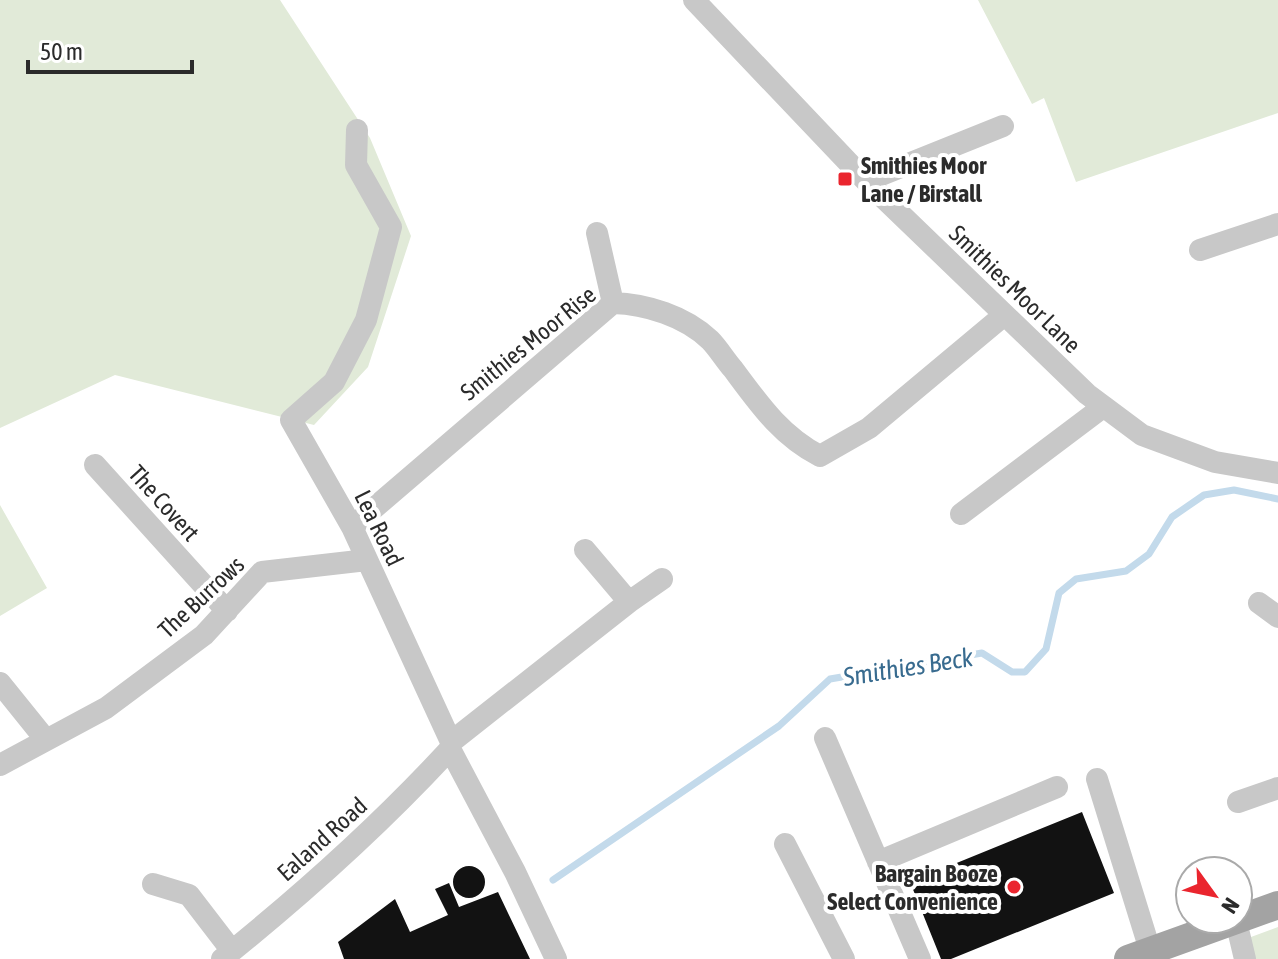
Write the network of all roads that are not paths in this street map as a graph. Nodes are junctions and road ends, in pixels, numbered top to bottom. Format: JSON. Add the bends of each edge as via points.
{"nodes":[{"id":1,"x":694,"y":0,"type":"edge"},
{"id":2,"x":1003,"y":126,"type":"dead end"},
{"id":3,"x":357,"y":130,"type":"dead end"},
{"id":4,"x":866,"y":181,"type":"junction"},
{"id":5,"x":1278,"y":224,"type":"edge"},
{"id":6,"x":597,"y":233,"type":"dead end"},
{"id":7,"x":1200,"y":250,"type":"dead end"},
{"id":8,"x":613,"y":303,"type":"junction"},
{"id":9,"x":1003,"y":316,"type":"junction"},
{"id":10,"x":1103,"y":407,"type":"junction"},
{"id":11,"x":95,"y":465,"type":"dead end"},
{"id":12,"x":1278,"y":473,"type":"edge"},
{"id":13,"x":961,"y":514,"type":"dead end"},
{"id":14,"x":352,"y":527,"type":"junction"},
{"id":15,"x":585,"y":550,"type":"dead end"},
{"id":16,"x":367,"y":560,"type":"junction"},
{"id":17,"x":662,"y":579,"type":"dead end"},
{"id":18,"x":629,"y":602,"type":"junction"},
{"id":19,"x":1259,"y":603,"type":"dead end"},
{"id":20,"x":227,"y":611,"type":"junction"},
{"id":21,"x":1278,"y":617,"type":"edge"},
{"id":22,"x":0,"y":683,"type":"edge"},
{"id":23,"x":825,"y":738,"type":"dead end"},
{"id":24,"x":46,"y":740,"type":"junction"},
{"id":25,"x":450,"y":745,"type":"junction"},
{"id":26,"x":0,"y":765,"type":"edge"},
{"id":27,"x":1097,"y":779,"type":"dead end"},
{"id":28,"x":1057,"y":787,"type":"dead end"},
{"id":29,"x":1278,"y":788,"type":"edge"},
{"id":30,"x":1238,"y":802,"type":"dead end"},
{"id":31,"x":785,"y":844,"type":"dead end"},
{"id":32,"x":878,"y":862,"type":"junction"},
{"id":33,"x":153,"y":884,"type":"dead end"},
{"id":34,"x":1278,"y":905,"type":"edge"},
{"id":35,"x":1254,"y":914,"type":"edge"},
{"id":36,"x":1196,"y":935,"type":"edge"},
{"id":37,"x":1239,"y":935,"type":"edge"},
{"id":38,"x":227,"y":955,"type":"edge"},
{"id":39,"x":1139,"y":955,"type":"edge"},
{"id":40,"x":556,"y":959,"type":"edge"},
{"id":41,"x":844,"y":959,"type":"edge"},
{"id":42,"x":920,"y":959,"type":"edge"},
{"id":43,"x":1245,"y":959,"type":"edge"}],
"edges":[{"from":1,"to":4,"type":"street","name":"Smithies Moor Lane"},
{"from":2,"to":4,"type":"street"},
{"from":3,"to":14,"type":"street","name":"Lea Road","via":[[356,165],[391,227],[366,320],[334,382],[291,420]]},
{"from":4,"to":9,"type":"street","name":"Smithies Moor Lane"},
{"from":5,"to":7,"type":"street"},
{"from":6,"to":8,"type":"street"},
{"from":8,"to":9,"type":"street","name":"Smithies Moor Rise","via":[[637,304],[681,320],[709,339],[797,444],[820,456],[869,428]]},
{"from":8,"to":14,"type":"street","name":"Smithies Moor Rise"},
{"from":9,"to":10,"type":"street","name":"Smithies Moor Lane"},
{"from":10,"to":12,"type":"street","name":"Smithies Moor Lane","via":[[1142,435],[1215,462]]},
{"from":10,"to":13,"type":"street"},
{"from":11,"to":20,"type":"street","name":"The Covert"},
{"from":14,"to":16,"type":"street","name":"Lea Road"},
{"from":15,"to":18,"type":"street"},
{"from":16,"to":20,"type":"street","name":"The Burrows","via":[[262,572]]},
{"from":16,"to":25,"type":"street","name":"Lea Road"},
{"from":17,"to":18,"type":"street","name":"Ealand Road"},
{"from":18,"to":25,"type":"street","name":"Ealand Road"},
{"from":19,"to":21,"type":"street"},
{"from":20,"to":24,"type":"street","name":"The Burrows","via":[[204,635],[106,708]]},
{"from":22,"to":24,"type":"street"},
{"from":23,"to":32,"type":"street"},
{"from":24,"to":26,"type":"street","name":"The Burrows"},
{"from":25,"to":38,"type":"street","name":"Ealand Road","via":[[406,796],[321,877]]},
{"from":25,"to":40,"type":"street","name":"Lea Road"},
{"from":27,"to":39,"type":"street"},
{"from":28,"to":32,"type":"street"},
{"from":29,"to":30,"type":"street"},
{"from":31,"to":41,"type":"street"},
{"from":32,"to":42,"type":"street"},
{"from":33,"to":38,"type":"street","via":[[189,895]]},
{"from":34,"to":35,"type":"main road"},
{"from":36,"to":39,"type":"main road"},
{"from":37,"to":43,"type":"street"}]}
